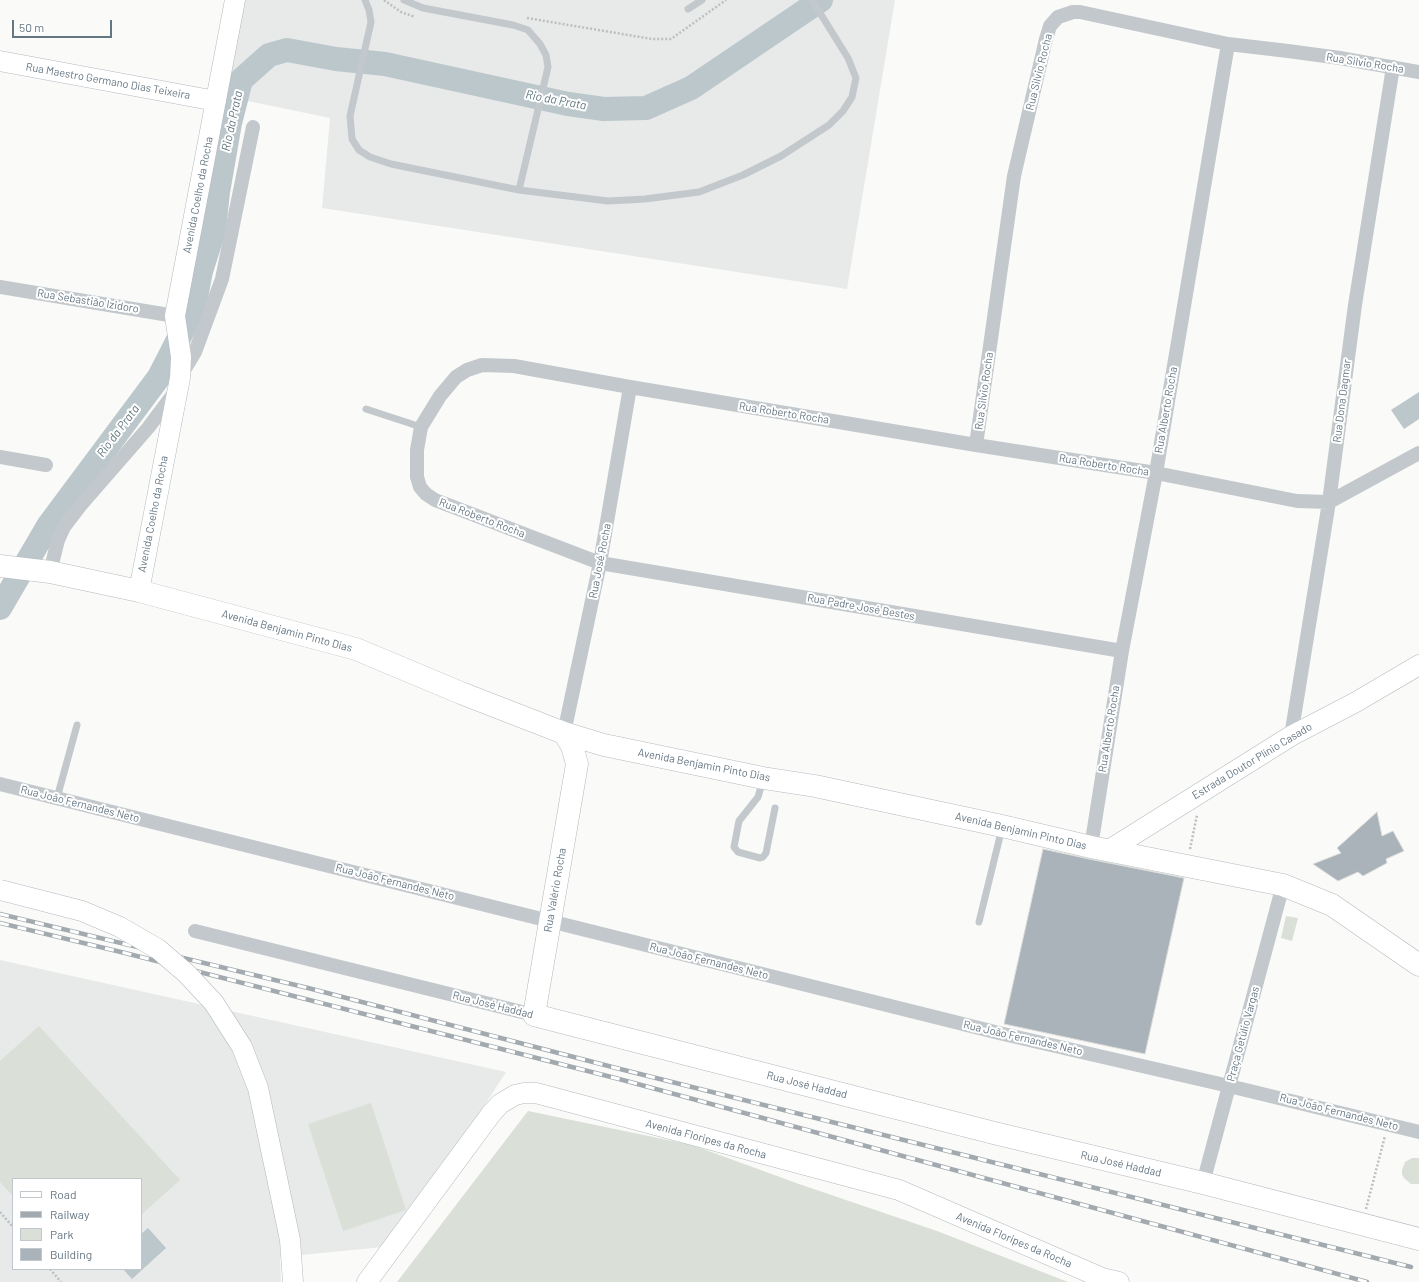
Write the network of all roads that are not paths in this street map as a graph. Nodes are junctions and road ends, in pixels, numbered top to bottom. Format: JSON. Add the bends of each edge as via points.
{"nodes":[{"id":1,"x":235,"y":0,"type":"edge"},
{"id":2,"x":365,"y":0,"type":"edge"},
{"id":3,"x":404,"y":0,"type":"edge"},
{"id":4,"x":702,"y":0,"type":"edge"},
{"id":5,"x":812,"y":0,"type":"edge"},
{"id":6,"x":688,"y":9,"type":"dead end"},
{"id":7,"x":1228,"y":44,"type":"junction"},
{"id":8,"x":0,"y":61,"type":"edge"},
{"id":9,"x":1393,"y":67,"type":"junction"},
{"id":10,"x":1419,"y":72,"type":"edge"},
{"id":11,"x":216,"y":101,"type":"junction"},
{"id":12,"x":253,"y":127,"type":"dead end"},
{"id":13,"x":519,"y":190,"type":"junction"},
{"id":14,"x":0,"y":287,"type":"edge"},
{"id":15,"x":176,"y":319,"type":"junction"},
{"id":16,"x":178,"y":384,"type":"junction"},
{"id":17,"x":630,"y":387,"type":"junction"},
{"id":18,"x":366,"y":409,"type":"dead end"},
{"id":19,"x":421,"y":426,"type":"junction"},
{"id":20,"x":976,"y":445,"type":"junction"},
{"id":21,"x":1419,"y":453,"type":"edge"},
{"id":22,"x":0,"y":457,"type":"edge"},
{"id":23,"x":46,"y":465,"type":"dead end"},
{"id":24,"x":1156,"y":473,"type":"junction"},
{"id":25,"x":1329,"y":502,"type":"junction"},
{"id":26,"x":600,"y":563,"type":"junction"},
{"id":27,"x":5,"y":567,"type":"edge"},
{"id":28,"x":45,"y":572,"type":"junction"},
{"id":29,"x":139,"y":591,"type":"junction"},
{"id":30,"x":1122,"y":651,"type":"junction"},
{"id":31,"x":1419,"y":664,"type":"edge"},
{"id":32,"x":77,"y":725,"type":"dead end"},
{"id":33,"x":564,"y":733,"type":"junction"},
{"id":34,"x":1291,"y":736,"type":"junction"},
{"id":35,"x":604,"y":745,"type":"junction"},
{"id":36,"x":577,"y":764,"type":"junction"},
{"id":37,"x":763,"y":778,"type":"junction"},
{"id":38,"x":0,"y":784,"type":"edge"},
{"id":39,"x":57,"y":798,"type":"junction"},
{"id":40,"x":774,"y":808,"type":"dead end"},
{"id":41,"x":1002,"y":826,"type":"junction"},
{"id":42,"x":1100,"y":848,"type":"junction"},
{"id":43,"x":1283,"y":885,"type":"junction"},
{"id":44,"x":0,"y":890,"type":"edge"},
{"id":45,"x":550,"y":921,"type":"junction"},
{"id":46,"x":979,"y":922,"type":"dead end"},
{"id":47,"x":195,"y":930,"type":"dead end"},
{"id":48,"x":1419,"y":966,"type":"edge"},
{"id":49,"x":534,"y":1015,"type":"junction"},
{"id":50,"x":1229,"y":1086,"type":"junction"},
{"id":51,"x":1419,"y":1132,"type":"edge"},
{"id":52,"x":1203,"y":1183,"type":"junction"},
{"id":53,"x":1419,"y":1239,"type":"edge"},
{"id":54,"x":290,"y":1240,"type":"junction"},
{"id":55,"x":294,"y":1282,"type":"edge"},
{"id":56,"x":302,"y":1282,"type":"edge"},
{"id":57,"x":367,"y":1282,"type":"edge"},
{"id":58,"x":1119,"y":1282,"type":"edge"}],
"edges":[{"from":1,"to":11,"type":"street","name":"Avenida Coelho da Rocha"},
{"from":2,"to":13,"type":"lane","via":[[371,22],[350,116],[352,139],[359,150],[370,157],[391,164]]},
{"from":3,"to":13,"type":"lane","via":[[423,8],[513,25],[528,30],[540,44],[546,55],[548,67]]},
{"from":4,"to":6,"type":"lane"},
{"from":5,"to":13,"type":"lane","via":[[848,58],[856,78],[852,97],[829,125],[782,156],[699,192],[645,199],[608,201]]},
{"from":7,"to":9,"type":"street","name":"Rua Silvio Rocha","via":[[1288,50]]},
{"from":7,"to":20,"type":"street","name":"Rua Silvio Rocha","via":[[1080,12],[1058,17],[1050,26],[1014,176]]},
{"from":7,"to":24,"type":"street","name":"Rua Alberto Rocha"},
{"from":8,"to":11,"type":"street","name":"Rua Maestro Germano Dias Teixeira"},
{"from":9,"to":10,"type":"street","name":"Rua Silvio Rocha"},
{"from":9,"to":25,"type":"street","name":"Rua Dona Dagmar","via":[[1355,305]]},
{"from":11,"to":15,"type":"street","name":"Avenida Coelho da Rocha"},
{"from":12,"to":16,"type":"street","via":[[222,279],[195,352]]},
{"from":14,"to":15,"type":"street","name":"Rua Sebastião Izidoro"},
{"from":15,"to":16,"type":"street","name":"Avenida Coelho da Rocha","via":[[180,356]]},
{"from":16,"to":28,"type":"street","via":[[148,428],[64,527]]},
{"from":16,"to":29,"type":"street","name":"Avenida Coelho da Rocha"},
{"from":17,"to":19,"type":"street","name":"Rua Roberto Rocha","via":[[514,366],[482,365],[456,377]]},
{"from":17,"to":20,"type":"street","name":"Rua Roberto Rocha"},
{"from":17,"to":26,"type":"street","name":"Rua José Rocha"},
{"from":18,"to":19,"type":"lane"},
{"from":19,"to":26,"type":"street","name":"Rua Roberto Rocha","via":[[417,450],[417,477],[420,487],[426,494],[435,500]]},
{"from":20,"to":24,"type":"street","name":"Rua Roberto Rocha"},
{"from":21,"to":25,"type":"street"},
{"from":22,"to":23,"type":"street"},
{"from":24,"to":25,"type":"street","name":"Rua Roberto Rocha","via":[[1297,501]]},
{"from":24,"to":30,"type":"street","name":"Rua Alberto Rocha"},
{"from":25,"to":34,"type":"street","name":"Rua Dona Dagmar"},
{"from":26,"to":30,"type":"street","name":"Rua Padre José Bestes"},
{"from":26,"to":33,"type":"street","name":"Rua José Rocha"},
{"from":27,"to":28,"type":"main road","name":"Avenida Benjamin Pinto Dias"},
{"from":28,"to":29,"type":"main road","name":"Avenida Benjamin Pinto Dias"},
{"from":29,"to":33,"type":"main road","name":"Avenida Benjamin Pinto Dias","via":[[356,649]]},
{"from":30,"to":42,"type":"street","name":"Rua Alberto Rocha"},
{"from":31,"to":34,"type":"street","name":"Estrada Doutor Plínio Casado","via":[[1356,702]]},
{"from":32,"to":39,"type":"lane"},
{"from":33,"to":35,"type":"main road","name":"Avenida Benjamin Pinto Dias"},
{"from":33,"to":36,"type":"main road","via":[[572,746]]},
{"from":34,"to":42,"type":"street","name":"Estrada Doutor Plínio Casado","via":[[1201,793]]},
{"from":35,"to":36,"type":"main road","via":[[588,753]]},
{"from":35,"to":37,"type":"main road","name":"Avenida Benjamin Pinto Dias"},
{"from":36,"to":45,"type":"main road","name":"Rua Valério Rocha"},
{"from":37,"to":40,"type":"lane","via":[[758,797],[739,821],[734,847],[738,852],[763,857],[766,853]]},
{"from":37,"to":41,"type":"main road","name":"Avenida Benjamin Pinto Dias","via":[[815,786]]},
{"from":38,"to":39,"type":"street","name":"Rua João Fernandes Neto"},
{"from":39,"to":45,"type":"street","name":"Rua João Fernandes Neto"},
{"from":41,"to":42,"type":"main road","name":"Avenida Benjamin Pinto Dias"},
{"from":41,"to":46,"type":"lane"},
{"from":42,"to":43,"type":"main road","name":"Avenida Benjamin Pinto Dias"},
{"from":43,"to":48,"type":"main road","name":"Avenida Benjamin Pinto Dias","via":[[1332,905]]},
{"from":43,"to":50,"type":"street","name":"Praça Getúlio Vargas"},
{"from":44,"to":54,"type":"street","bridge":true,"via":[[82,911],[120,927],[158,949],[187,974],[214,1003],[242,1047],[258,1088]]},
{"from":45,"to":49,"type":"main road","name":"Rua Valério Rocha"},
{"from":45,"to":50,"type":"street","name":"Rua João Fernandes Neto","via":[[999,1033]]},
{"from":47,"to":49,"type":"street","name":"Rua José Haddad"},
{"from":49,"to":52,"type":"main road","name":"Rua José Haddad","via":[[994,1133]]},
{"from":50,"to":51,"type":"street","name":"Rua João Fernandes Neto"},
{"from":50,"to":52,"type":"street","name":"Praça Getúlio Vargas"},
{"from":52,"to":53,"type":"main road","name":"Rua José Haddad"},
{"from":54,"to":55,"type":"street"},
{"from":54,"to":56,"type":"street"},
{"from":57,"to":58,"type":"street","name":"Avenida Floripes da Rocha","via":[[491,1114],[500,1104],[515,1095],[536,1093],[899,1190]]}]}
